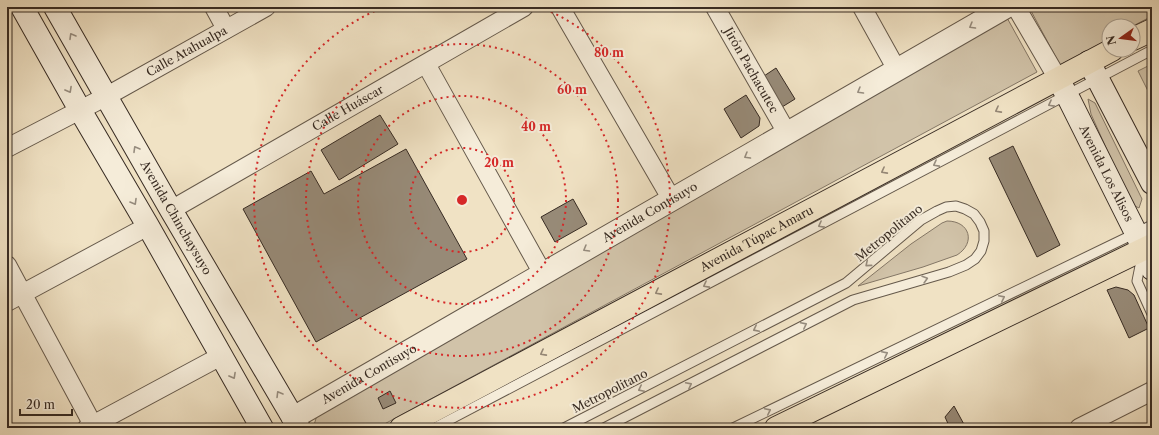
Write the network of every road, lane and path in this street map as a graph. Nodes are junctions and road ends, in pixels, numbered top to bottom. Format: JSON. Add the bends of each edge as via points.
{"nodes":[{"id":1,"x":22,"y":7,"type":"edge"},
{"id":2,"x":56,"y":7,"type":"edge"},
{"id":3,"x":214,"y":7,"type":"edge"},
{"id":4,"x":266,"y":7,"type":"edge"},
{"id":5,"x":524,"y":7,"type":"edge"},
{"id":6,"x":560,"y":7,"type":"edge"},
{"id":7,"x":715,"y":7,"type":"edge"},
{"id":8,"x":862,"y":7,"type":"edge"},
{"id":9,"x":1006,"y":7,"type":"edge"},
{"id":10,"x":1016,"y":7,"type":"edge"},
{"id":11,"x":226,"y":29,"type":"junction"},
{"id":12,"x":1152,"y":30,"type":"edge"},
{"id":13,"x":1141,"y":35,"type":"edge"},
{"id":14,"x":1152,"y":50,"type":"edge"},
{"id":15,"x":1104,"y":58,"type":"edge"},
{"id":16,"x":426,"y":64,"type":"junction"},
{"id":17,"x":897,"y":70,"type":"junction"},
{"id":18,"x":1093,"y":70,"type":"junction"},
{"id":19,"x":1062,"y":87,"type":"junction"},
{"id":20,"x":107,"y":96,"type":"junction"},
{"id":21,"x":80,"y":110,"type":"junction"},
{"id":22,"x":787,"y":133,"type":"junction"},
{"id":23,"x":7,"y":148,"type":"edge"},
{"id":24,"x":1152,"y":183,"type":"edge"},
{"id":25,"x":672,"y":200,"type":"junction"},
{"id":26,"x":171,"y":210,"type":"junction"},
{"id":27,"x":148,"y":226,"type":"junction"},
{"id":28,"x":1146,"y":238,"type":"edge"},
{"id":29,"x":7,"y":265,"type":"edge"},
{"id":30,"x":1152,"y":269,"type":"edge"},
{"id":31,"x":543,"y":274,"type":"junction"},
{"id":32,"x":15,"y":298,"type":"edge"},
{"id":33,"x":1152,"y":314,"type":"edge"},
{"id":34,"x":203,"y":324,"type":"junction"},
{"id":35,"x":255,"y":354,"type":"junction"},
{"id":36,"x":221,"y":356,"type":"junction"},
{"id":37,"x":1152,"y":391,"type":"edge"},
{"id":38,"x":296,"y":423,"type":"edge"},
{"id":39,"x":90,"y":426,"type":"edge"},
{"id":40,"x":262,"y":428,"type":"edge"},
{"id":41,"x":401,"y":428,"type":"edge"},
{"id":42,"x":434,"y":428,"type":"edge"},
{"id":43,"x":564,"y":428,"type":"edge"},
{"id":44,"x":604,"y":428,"type":"edge"},
{"id":45,"x":733,"y":428,"type":"edge"},
{"id":46,"x":776,"y":428,"type":"edge"},
{"id":47,"x":1080,"y":428,"type":"edge"}],
"edges":[{"from":1,"to":21,"type":"main road","one_way":true},
{"from":20,"to":2,"type":"main road","name":"Avenida Chinchaysuyo","one_way":true},
{"from":3,"to":11,"type":"street"},
{"from":4,"to":11,"type":"street","name":"Calle Atahualpa"},
{"from":5,"to":16,"type":"street","name":"Calle Huáscar"},
{"from":6,"to":25,"type":"street"},
{"from":7,"to":22,"type":"street","name":"Jirón Pachacutec"},
{"from":8,"to":17,"type":"street"},
{"from":9,"to":17,"type":"main road","name":"Avenida Contisuyo","one_way":true},
{"from":10,"to":19,"type":"street"},
{"from":11,"to":20,"type":"street","name":"Calle Atahualpa"},
{"from":12,"to":13,"type":"main road"},
{"from":14,"to":18,"type":"lane"},
{"from":15,"to":18,"type":"main road","name":"Avenida Túpac Amaru"},
{"from":16,"to":26,"type":"street","name":"Calle Huáscar"},
{"from":16,"to":31,"type":"street"},
{"from":17,"to":22,"type":"main road","name":"Avenida Contisuyo","one_way":true},
{"from":18,"to":19,"type":"main road","name":"Avenida Túpac Amaru"},
{"from":18,"to":24,"type":"main road"},
{"from":19,"to":28,"type":"main road","name":"Avenida Los Alisos"},
{"from":19,"to":41,"type":"main road","name":"Avenida Túpac Amaru","one_way":true},
{"from":19,"to":42,"type":"lane","one_way":true},
{"from":20,"to":21,"type":"street","name":"Calle Atahualpa"},
{"from":26,"to":20,"type":"main road","name":"Avenida Chinchaysuyo","one_way":true},
{"from":21,"to":23,"type":"street","name":"Calle Atahualpa"},
{"from":21,"to":27,"type":"main road","one_way":true},
{"from":22,"to":25,"type":"main road","name":"Avenida Contisuyo","one_way":true},
{"from":25,"to":31,"type":"main road","name":"Avenida Contisuyo","one_way":true},
{"from":26,"to":35,"type":"main road","name":"Avenida Chinchaysuyo"},
{"from":27,"to":32,"type":"street"},
{"from":27,"to":34,"type":"main road"},
{"from":28,"to":30,"type":"main road","name":"Avenida Los Alisos"},
{"from":28,"to":33,"type":"lane","via":[[1138,281]]},
{"from":45,"to":28,"type":"lane","one_way":true},
{"from":28,"to":46,"type":"main road"},
{"from":29,"to":32,"type":"street"},
{"from":31,"to":38,"type":"main road","name":"Avenida Contisuyo"},
{"from":32,"to":39,"type":"street"},
{"from":34,"to":35,"type":"main road","via":[[216,326],[232,353],[238,358],[244,359]]},
{"from":34,"to":36,"type":"main road"},
{"from":38,"to":35,"type":"main road","name":"Avenida Chinchaysuyo","one_way":true},
{"from":36,"to":39,"type":"street"},
{"from":36,"to":40,"type":"main road","one_way":true},
{"from":37,"to":47,"type":"street"},
{"from":44,"to":43,"type":"lane","name":"Metropolitano","one_way":true,"via":[[853,300],[966,265],[981,251],[984,232],[980,222],[974,214],[956,206],[937,211],[922,220],[846,283]]}]}
